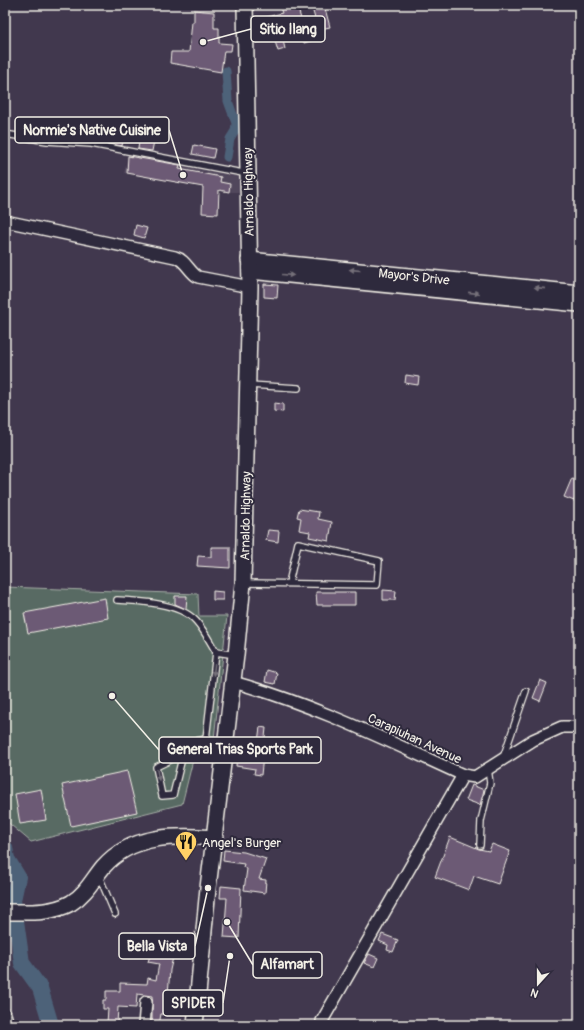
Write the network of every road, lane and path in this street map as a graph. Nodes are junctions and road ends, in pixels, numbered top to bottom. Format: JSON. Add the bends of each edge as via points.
{"nodes":[{"id":1,"x":246,"y":5,"type":"edge"},
{"id":2,"x":5,"y":134,"type":"edge"},
{"id":3,"x":248,"y":174,"type":"junction"},
{"id":4,"x":5,"y":220,"type":"edge"},
{"id":5,"x":250,"y":266,"type":"junction"},
{"id":6,"x":250,"y":287,"type":"junction"},
{"id":7,"x":510,"y":291,"type":"junction"},
{"id":8,"x":579,"y":293,"type":"edge"},
{"id":9,"x":579,"y":304,"type":"edge"},
{"id":10,"x":248,"y":385,"type":"junction"},
{"id":11,"x":298,"y":388,"type":"dead end"},
{"id":12,"x":243,"y":583,"type":"junction"},
{"id":13,"x":289,"y":583,"type":"junction"},
{"id":14,"x":117,"y":600,"type":"dead end"},
{"id":15,"x":216,"y":652,"type":"junction"},
{"id":16,"x":236,"y":655,"type":"junction"},
{"id":17,"x":233,"y":682,"type":"junction"},
{"id":18,"x":526,"y":690,"type":"dead end"},
{"id":19,"x":579,"y":727,"type":"edge"},
{"id":20,"x":206,"y":739,"type":"junction"},
{"id":21,"x":225,"y":741,"type":"junction"},
{"id":22,"x":183,"y":754,"type":"junction"},
{"id":23,"x":503,"y":760,"type":"junction"},
{"id":24,"x":488,"y":770,"type":"junction"},
{"id":25,"x":463,"y":775,"type":"junction"},
{"id":26,"x":214,"y":843,"type":"junction"},
{"id":27,"x":480,"y":846,"type":"dead end"},
{"id":28,"x":98,"y":874,"type":"junction"},
{"id":29,"x":5,"y":912,"type":"edge"},
{"id":30,"x":115,"y":914,"type":"dead end"},
{"id":31,"x":146,"y":1002,"type":"dead end"},
{"id":32,"x":5,"y":1014,"type":"edge"},
{"id":33,"x":322,"y":1022,"type":"dead end"},
{"id":34,"x":8,"y":1025,"type":"edge"},
{"id":35,"x":144,"y":1025,"type":"edge"},
{"id":36,"x":196,"y":1025,"type":"edge"}],
"edges":[{"from":1,"to":3,"type":"main road","name":"Arnaldo Highway"},
{"from":2,"to":3,"type":"lane","via":[[47,141],[91,144]]},
{"from":3,"to":5,"type":"main road","name":"Arnaldo Highway"},
{"from":4,"to":6,"type":"street","via":[[175,257],[198,277]]},
{"from":5,"to":6,"type":"main road","name":"Arnaldo Highway"},
{"from":5,"to":7,"type":"main road","name":"Mayor's Drive"},
{"from":6,"to":10,"type":"main road","name":"Arnaldo Highway"},
{"from":8,"to":7,"type":"main road","name":"Mayor's Drive","one_way":true},
{"from":7,"to":9,"type":"main road","name":"Mayor's Drive"},
{"from":10,"to":11,"type":"lane"},
{"from":10,"to":12,"type":"main road","name":"Arnaldo Highway"},
{"from":12,"to":13,"type":"lane"},
{"from":12,"to":16,"type":"main road","name":"Arnaldo Highway"},
{"from":13,"to":13,"type":"lane","via":[[377,585],[379,561],[298,543]]},
{"from":14,"to":15,"type":"lane","via":[[160,604],[193,618]]},
{"from":15,"to":16,"type":"lane"},
{"from":15,"to":20,"type":"lane","one_way":true},
{"from":16,"to":17,"type":"main road","name":"Arnaldo Highway"},
{"from":17,"to":21,"type":"main road","name":"Arnaldo Highway"},
{"from":17,"to":25,"type":"street","name":"Carapiuhan Avenue","via":[[270,692],[346,721]]},
{"from":18,"to":23,"type":"lane"},
{"from":19,"to":23,"type":"street","name":"Carapiuhan Avenue","via":[[562,727],[533,740]]},
{"from":20,"to":21,"type":"lane"},
{"from":20,"to":22,"type":"lane","via":[[196,741]]},
{"from":21,"to":26,"type":"main road","name":"Arnaldo Highway"},
{"from":22,"to":22,"type":"lane","one_way":true,"via":[[156,767],[162,796],[173,795]]},
{"from":23,"to":24,"type":"street","name":"Carapiuhan Avenue"},
{"from":24,"to":25,"type":"street","name":"Carapiuhan Avenue","via":[[475,777]]},
{"from":24,"to":27,"type":"lane","via":[[490,783],[481,821]]},
{"from":25,"to":33,"type":"street"},
{"from":26,"to":28,"type":"main road","via":[[176,835],[152,839],[113,857]]},
{"from":26,"to":36,"type":"main road","name":"Arnaldo Highway"},
{"from":28,"to":29,"type":"main road","via":[[84,893],[72,903],[58,909]]},
{"from":28,"to":30,"type":"lane"},
{"from":31,"to":35,"type":"street"},
{"from":32,"to":34,"type":"street"}]}
